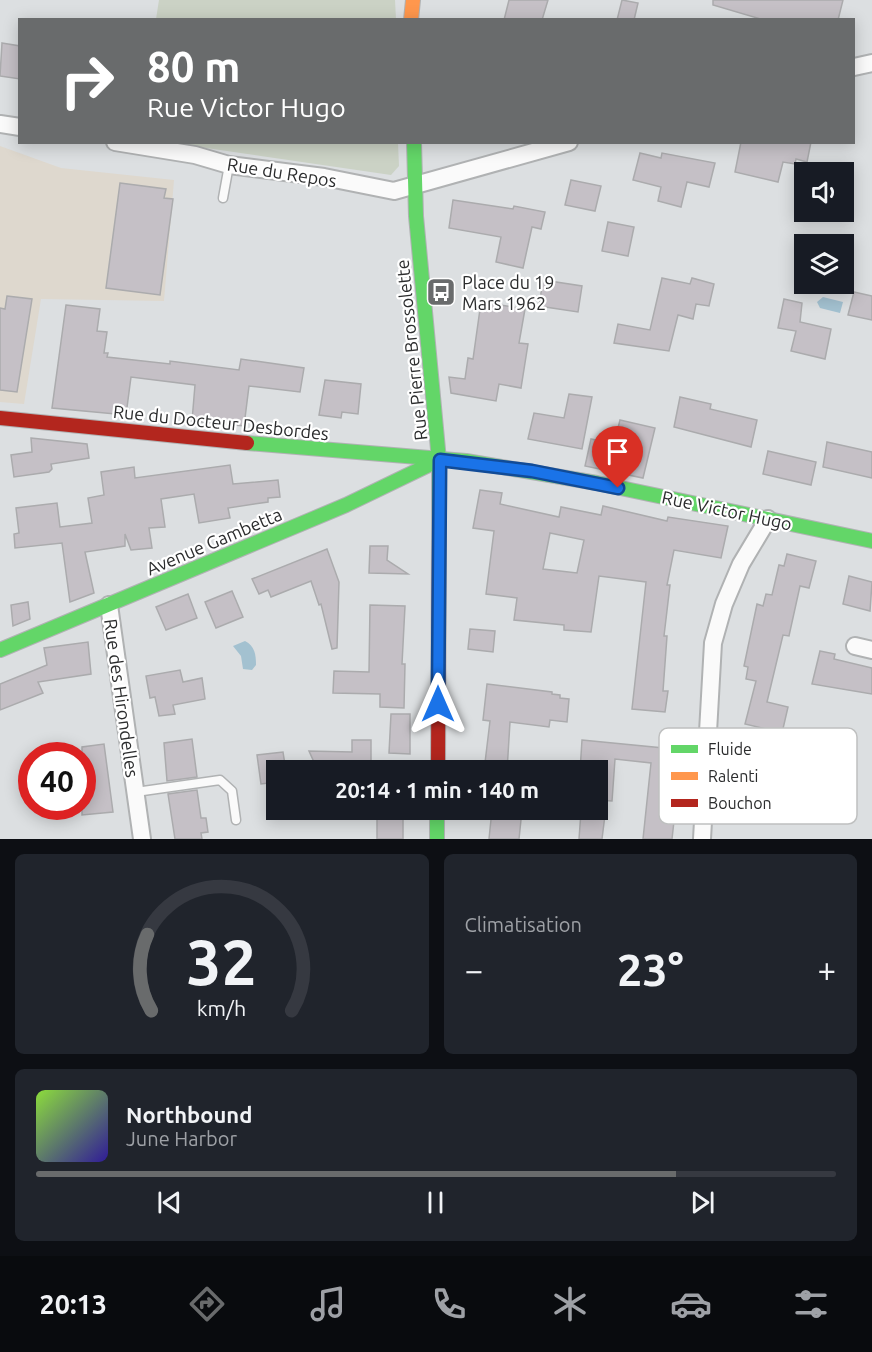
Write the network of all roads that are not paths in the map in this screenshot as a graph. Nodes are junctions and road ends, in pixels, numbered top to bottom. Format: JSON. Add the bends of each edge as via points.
{"nodes":[{"id":1,"x":413,"y":0,"type":"edge"},
{"id":2,"x":411,"y":18,"type":"edge"},
{"id":3,"x":872,"y":63,"type":"edge"},
{"id":4,"x":855,"y":68,"type":"edge"},
{"id":5,"x":0,"y":124,"type":"edge"},
{"id":6,"x":18,"y":127,"type":"edge"},
{"id":7,"x":126,"y":144,"type":"edge"},
{"id":8,"x":414,"y":144,"type":"edge"},
{"id":9,"x":562,"y":144,"type":"edge"},
{"id":10,"x":229,"y":165,"type":"junction"},
{"id":11,"x":414,"y":187,"type":"junction"},
{"id":12,"x":223,"y":198,"type":"dead end"},
{"id":13,"x":0,"y":418,"type":"edge"},
{"id":14,"x":440,"y":460,"type":"junction"},
{"id":15,"x":768,"y":519,"type":"junction"},
{"id":16,"x":872,"y":541,"type":"edge"},
{"id":17,"x":109,"y":605,"type":"junction"},
{"id":18,"x":855,"y":646,"type":"dead end"},
{"id":19,"x":0,"y":650,"type":"edge"},
{"id":20,"x":872,"y":650,"type":"edge"},
{"id":21,"x":708,"y":728,"type":"edge"},
{"id":22,"x":438,"y":760,"type":"edge"},
{"id":23,"x":136,"y":792,"type":"junction"},
{"id":24,"x":236,"y":820,"type":"dead end"},
{"id":25,"x":437,"y":820,"type":"edge"},
{"id":26,"x":703,"y":824,"type":"edge"},
{"id":27,"x":142,"y":839,"type":"edge"},
{"id":28,"x":437,"y":839,"type":"edge"},
{"id":29,"x":702,"y":839,"type":"edge"}],
"edges":[{"from":1,"to":2,"type":"street"},
{"from":3,"to":4,"type":"street"},
{"from":5,"to":6,"type":"street"},
{"from":7,"to":10,"type":"street","name":"Rue du Repos"},
{"from":8,"to":11,"type":"street","name":"Rue Pierre Brossolette"},
{"from":9,"to":11,"type":"street","name":"Rue du Repos"},
{"from":10,"to":11,"type":"street","name":"Rue du Repos","via":[[394,191]]},
{"from":10,"to":12,"type":"lane"},
{"from":11,"to":14,"type":"street","name":"Rue Pierre Brossolette"},
{"from":13,"to":14,"type":"street","name":"Rue du Docteur Desbordes"},
{"from":14,"to":15,"type":"street","name":"Rue Victor Hugo","via":[[532,471]]},
{"from":14,"to":17,"type":"street","name":"Avenue Gambetta","via":[[346,505]]},
{"from":14,"to":22,"type":"street","name":"Rue Pierre Brossolette"},
{"from":15,"to":16,"type":"street","name":"Rue Victor Hugo"},
{"from":15,"to":21,"type":"street","via":[[723,604],[713,643]]},
{"from":17,"to":19,"type":"street","name":"Avenue Gambetta"},
{"from":17,"to":23,"type":"street","name":"Rue des Hirondelles"},
{"from":18,"to":20,"type":"street"},
{"from":23,"to":24,"type":"lane","name":"Rue des Hirondelles","via":[[220,780],[232,791]]},
{"from":23,"to":27,"type":"street","name":"Rue des Hirondelles"},
{"from":25,"to":28,"type":"street"},
{"from":26,"to":29,"type":"street"}]}
